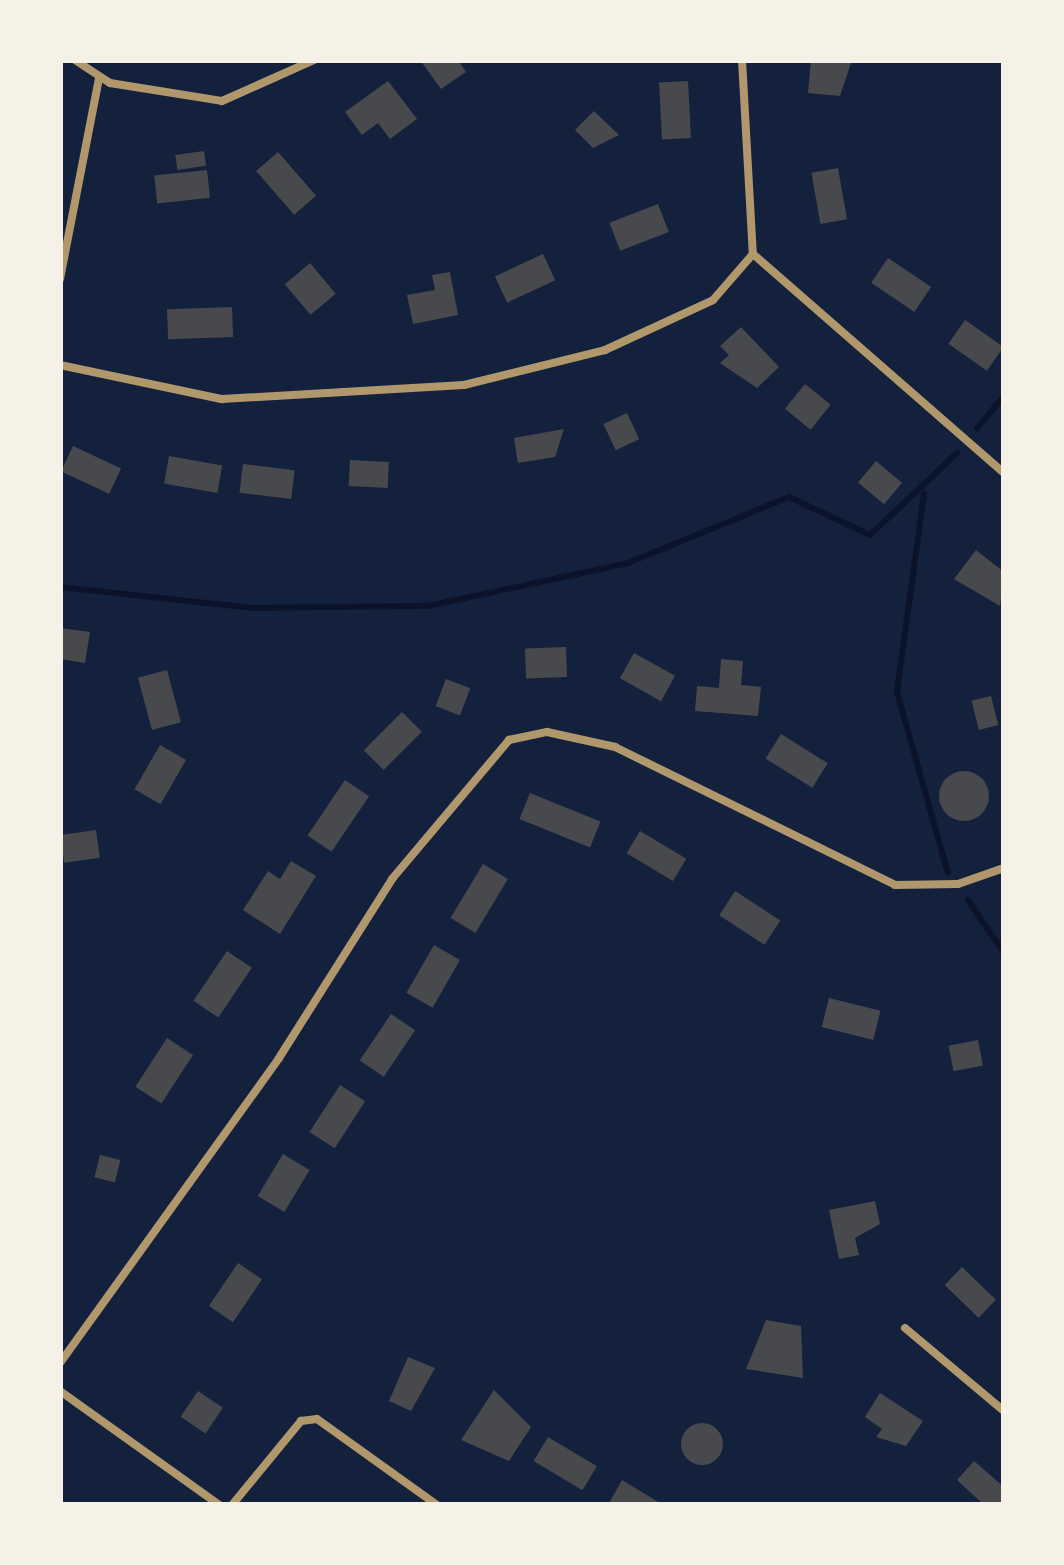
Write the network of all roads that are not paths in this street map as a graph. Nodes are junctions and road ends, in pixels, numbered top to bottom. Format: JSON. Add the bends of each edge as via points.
{"nodes":[{"id":1,"x":75,"y":60,"type":"edge"},
{"id":2,"x":314,"y":60,"type":"edge"},
{"id":3,"x":742,"y":60,"type":"edge"},
{"id":4,"x":99,"y":79,"type":"junction"},
{"id":5,"x":754,"y":254,"type":"junction"},
{"id":6,"x":60,"y":279,"type":"edge"},
{"id":7,"x":60,"y":365,"type":"edge"},
{"id":8,"x":1004,"y":473,"type":"edge"},
{"id":9,"x":1004,"y":868,"type":"edge"},
{"id":10,"x":905,"y":1328,"type":"dead end"},
{"id":11,"x":60,"y":1363,"type":"edge"},
{"id":12,"x":60,"y":1391,"type":"edge"},
{"id":13,"x":1004,"y":1411,"type":"edge"},
{"id":14,"x":219,"y":1505,"type":"edge"},
{"id":15,"x":232,"y":1505,"type":"edge"},
{"id":16,"x":437,"y":1505,"type":"edge"}],
"edges":[{"from":1,"to":4,"type":"street"},
{"from":2,"to":4,"type":"street","via":[[222,101]]},
{"from":3,"to":5,"type":"street"},
{"from":4,"to":6,"type":"street"},
{"from":5,"to":7,"type":"street","via":[[713,300],[605,350],[464,385],[223,399]]},
{"from":5,"to":8,"type":"street"},
{"from":9,"to":11,"type":"street","via":[[958,884],[895,886],[615,747],[547,732],[509,740],[392,878],[280,1058]]},
{"from":10,"to":13,"type":"street"},
{"from":12,"to":14,"type":"street"},
{"from":15,"to":16,"type":"street","via":[[301,1420],[317,1419]]}]}
